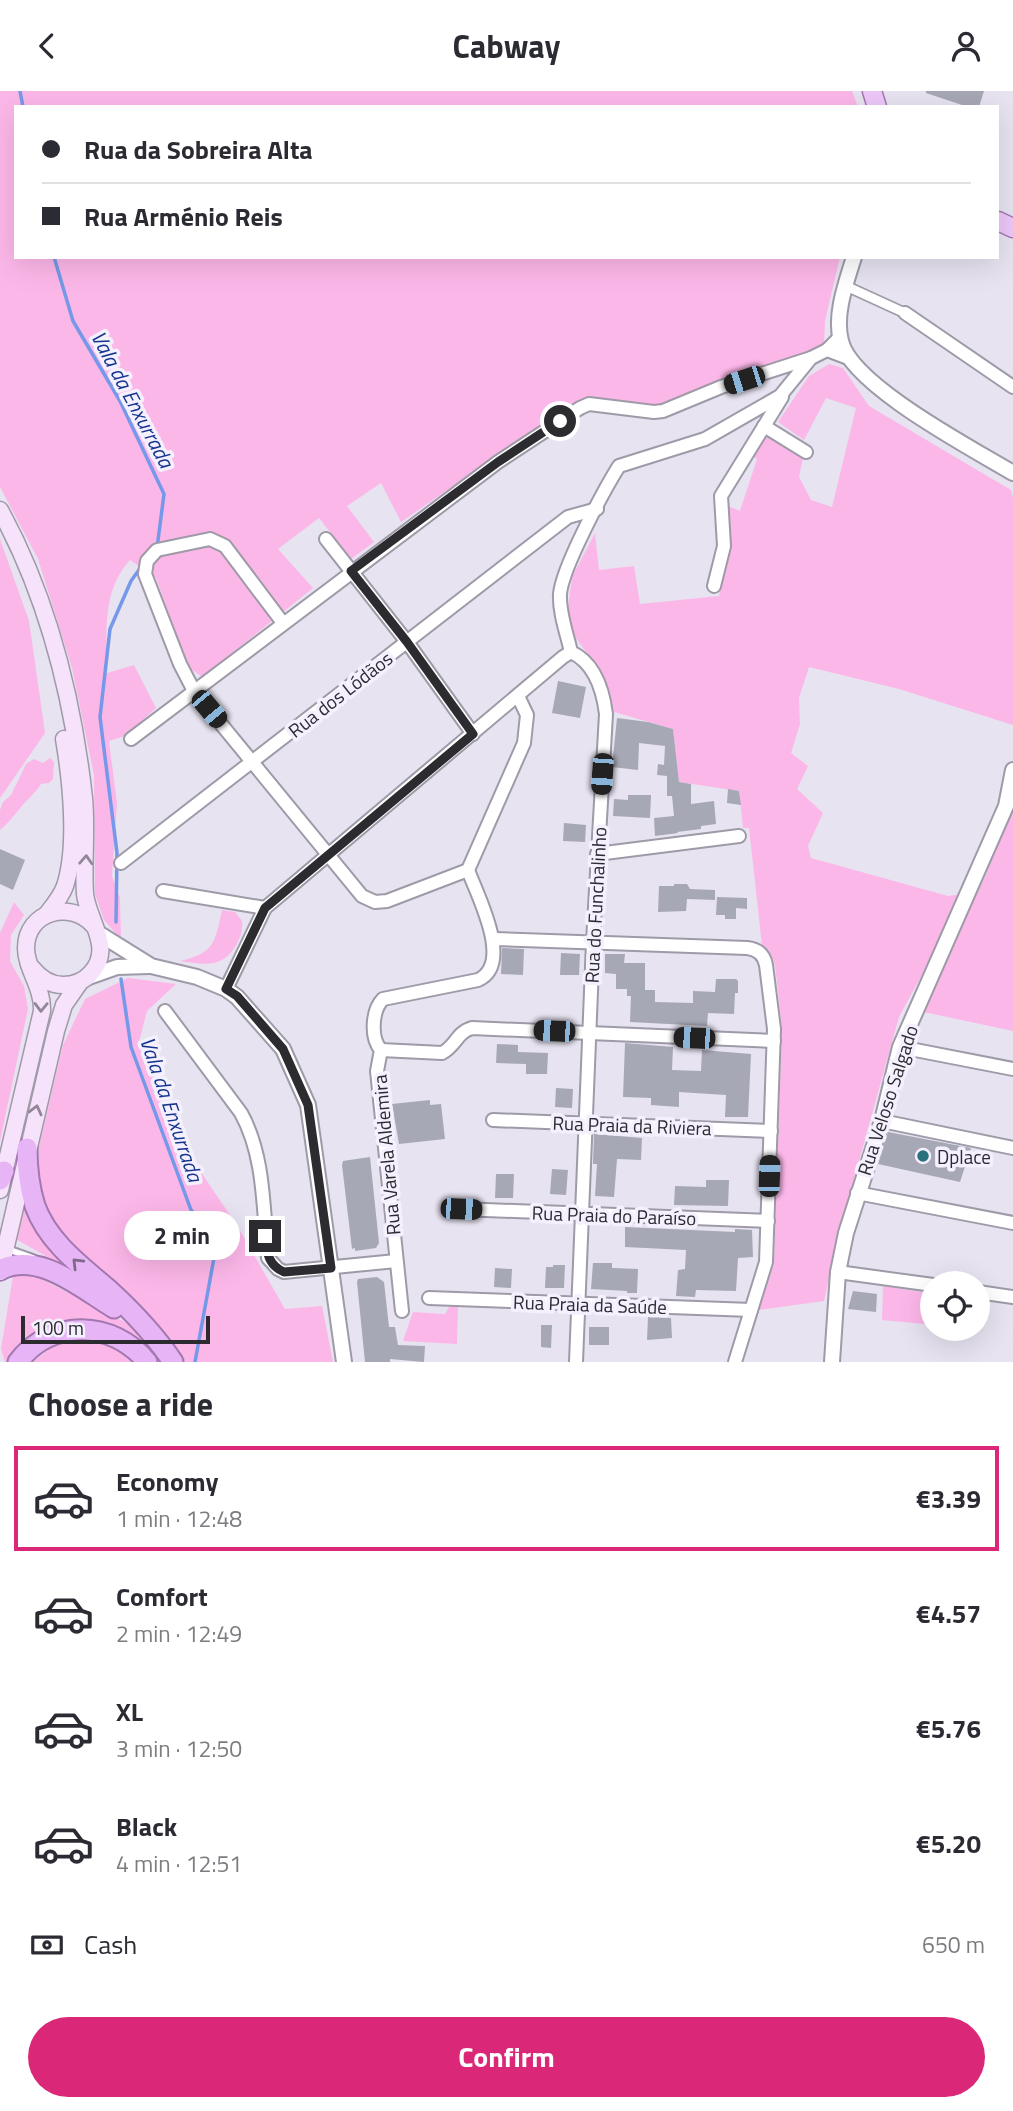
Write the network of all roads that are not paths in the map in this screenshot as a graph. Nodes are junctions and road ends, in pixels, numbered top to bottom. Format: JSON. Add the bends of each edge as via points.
{"nodes":[{"id":1,"x":853,"y":259,"type":"edge"},
{"id":2,"x":846,"y":286,"type":"junction"},
{"id":3,"x":905,"y":313,"type":"joint"},
{"id":4,"x":840,"y":337,"type":"junction"},
{"id":5,"x":827,"y":350,"type":"junction"},
{"id":6,"x":811,"y":358,"type":"junction"},
{"id":7,"x":848,"y":358,"type":"junction"},
{"id":8,"x":1013,"y":387,"type":"edge"},
{"id":9,"x":786,"y":391,"type":"junction"},
{"id":10,"x":764,"y":426,"type":"junction"},
{"id":11,"x":806,"y":452,"type":"dead end"},
{"id":12,"x":1013,"y":473,"type":"edge"},
{"id":13,"x":597,"y":509,"type":"junction"},
{"id":14,"x":0,"y":510,"type":"edge"},
{"id":15,"x":0,"y":526,"type":"edge"},
{"id":16,"x":326,"y":539,"type":"dead end"},
{"id":17,"x":351,"y":571,"type":"junction"},
{"id":18,"x":714,"y":586,"type":"dead end"},
{"id":19,"x":283,"y":623,"type":"junction"},
{"id":20,"x":407,"y":642,"type":"junction"},
{"id":21,"x":571,"y":652,"type":"junction"},
{"id":22,"x":194,"y":691,"type":"junction"},
{"id":23,"x":518,"y":696,"type":"junction"},
{"id":24,"x":473,"y":734,"type":"junction"},
{"id":25,"x":131,"y":739,"type":"dead end"},
{"id":26,"x":253,"y":762,"type":"junction"},
{"id":27,"x":1013,"y":770,"type":"edge"},
{"id":28,"x":1009,"y":807,"type":"edge"},
{"id":29,"x":738,"y":837,"type":"dead end"},
{"id":30,"x":597,"y":854,"type":"junction"},
{"id":31,"x":327,"y":855,"type":"junction"},
{"id":32,"x":121,"y":863,"type":"dead end"},
{"id":33,"x":468,"y":870,"type":"junction"},
{"id":34,"x":163,"y":891,"type":"dead end"},
{"id":35,"x":265,"y":908,"type":"junction"},
{"id":36,"x":47,"y":914,"type":"junction"},
{"id":37,"x":96,"y":930,"type":"junction"},
{"id":38,"x":494,"y":939,"type":"junction"},
{"id":39,"x":593,"y":942,"type":"junction"},
{"id":40,"x":151,"y":966,"type":"junction"},
{"id":41,"x":32,"y":968,"type":"junction"},
{"id":42,"x":83,"y":980,"type":"junction"},
{"id":43,"x":226,"y":989,"type":"junction"},
{"id":44,"x":165,"y":1011,"type":"dead end"},
{"id":45,"x":589,"y":1034,"type":"junction"},
{"id":46,"x":774,"y":1041,"type":"junction"},
{"id":47,"x":900,"y":1047,"type":"junction"},
{"id":48,"x":381,"y":1050,"type":"junction"},
{"id":49,"x":1013,"y":1069,"type":"edge"},
{"id":50,"x":493,"y":1120,"type":"dead end"},
{"id":51,"x":882,"y":1121,"type":"junction"},
{"id":52,"x":585,"y":1124,"type":"junction"},
{"id":53,"x":771,"y":1131,"type":"junction"},
{"id":54,"x":27,"y":1148,"type":"junction"},
{"id":55,"x":1013,"y":1148,"type":"edge"},
{"id":56,"x":1,"y":1180,"type":"edge"},
{"id":57,"x":857,"y":1193,"type":"junction"},
{"id":58,"x":461,"y":1209,"type":"dead end"},
{"id":59,"x":582,"y":1213,"type":"junction"},
{"id":60,"x":768,"y":1220,"type":"junction"},
{"id":61,"x":1013,"y":1223,"type":"edge"},
{"id":62,"x":2,"y":1248,"type":"edge"},
{"id":63,"x":397,"y":1261,"type":"junction"},
{"id":64,"x":331,"y":1268,"type":"junction"},
{"id":65,"x":0,"y":1271,"type":"edge"},
{"id":66,"x":838,"y":1272,"type":"junction"},
{"id":67,"x":55,"y":1273,"type":"junction"},
{"id":68,"x":920,"y":1283,"type":"edge"},
{"id":69,"x":990,"y":1294,"type":"edge"},
{"id":70,"x":429,"y":1297,"type":"dead end"},
{"id":71,"x":1013,"y":1297,"type":"edge"},
{"id":72,"x":578,"y":1303,"type":"junction"},
{"id":73,"x":751,"y":1310,"type":"junction"},
{"id":74,"x":402,"y":1311,"type":"dead end"},
{"id":75,"x":145,"y":1326,"type":"junction"},
{"id":76,"x":18,"y":1362,"type":"edge"},
{"id":77,"x":146,"y":1362,"type":"edge"},
{"id":78,"x":173,"y":1362,"type":"edge"},
{"id":79,"x":344,"y":1362,"type":"edge"},
{"id":80,"x":576,"y":1362,"type":"edge"},
{"id":81,"x":735,"y":1362,"type":"edge"},
{"id":82,"x":832,"y":1362,"type":"edge"}],
"edges":[{"from":1,"to":2,"type":"street"},
{"from":2,"to":3,"type":"street"},
{"from":2,"to":4,"type":"street"},
{"from":3,"to":8,"type":"street"},
{"from":4,"to":5,"type":"street"},
{"from":4,"to":7,"type":"street"},
{"from":5,"to":6,"type":"street"},
{"from":5,"to":7,"type":"street"},
{"from":6,"to":9,"type":"street"},
{"from":6,"to":17,"type":"street","via":[[663,411],[589,404],[580,408],[498,462]]},
{"from":7,"to":12,"type":"street","via":[[881,391]]},
{"from":9,"to":10,"type":"street"},
{"from":9,"to":13,"type":"street","via":[[705,439],[619,466]]},
{"from":10,"to":11,"type":"street"},
{"from":10,"to":18,"type":"street","via":[[721,496],[724,546]]},
{"from":13,"to":20,"type":"street","name":"Rua dos Lódãos","via":[[568,517]]},
{"from":13,"to":21,"type":"street","via":[[560,593]]},
{"from":37,"to":14,"type":"main road","one_way":true,"via":[[85,895],[82,787],[58,660],[28,568]]},
{"from":15,"to":36,"type":"main road","via":[[44,641],[72,801],[68,871],[62,893]]},
{"from":16,"to":17,"type":"street"},
{"from":17,"to":19,"type":"street"},
{"from":17,"to":20,"type":"street"},
{"from":19,"to":22,"type":"street"},
{"from":19,"to":22,"type":"street","via":[[222,543],[210,539],[155,552],[147,561],[145,574]]},
{"from":20,"to":24,"type":"street"},
{"from":20,"to":26,"type":"street","name":"Rua dos Lódãos"},
{"from":21,"to":23,"type":"street"},
{"from":21,"to":30,"type":"street","name":"Rua do Funchalinho","via":[[593,670],[605,708]]},
{"from":22,"to":25,"type":"street"},
{"from":22,"to":26,"type":"street"},
{"from":23,"to":24,"type":"street"},
{"from":23,"to":33,"type":"street","via":[[527,715],[524,743]]},
{"from":24,"to":31,"type":"street"},
{"from":26,"to":31,"type":"street"},
{"from":26,"to":32,"type":"street","name":"Rua dos Lódãos"},
{"from":27,"to":28,"type":"street","name":"Rua Veloso Salgado"},
{"from":28,"to":47,"type":"street","name":"Rua Veloso Salgado"},
{"from":29,"to":30,"type":"street"},
{"from":30,"to":39,"type":"street","name":"Rua do Funchalinho"},
{"from":31,"to":33,"type":"street","via":[[362,896],[375,902]]},
{"from":31,"to":35,"type":"street"},
{"from":33,"to":38,"type":"street"},
{"from":34,"to":35,"type":"street"},
{"from":35,"to":43,"type":"street"},
{"from":36,"to":37,"type":"main road","via":[[74,912]]},
{"from":36,"to":41,"type":"main road","via":[[29,934],[26,948]]},
{"from":37,"to":40,"type":"street"},
{"from":37,"to":42,"type":"main road","via":[[101,955]]},
{"from":38,"to":39,"type":"street"},
{"from":38,"to":48,"type":"street","name":"Rua Varela Aldemira","via":[[491,969],[483,978],[379,1002],[374,1013],[375,1039]]},
{"from":39,"to":45,"type":"street","name":"Rua do Funchalinho"},
{"from":39,"to":46,"type":"street","via":[[747,948],[760,953],[766,965]]},
{"from":40,"to":42,"type":"street","via":[[117,967]]},
{"from":40,"to":43,"type":"street"},
{"from":41,"to":42,"type":"main road","via":[[53,984]]},
{"from":41,"to":56,"type":"main road","one_way":true,"via":[[42,1011]]},
{"from":54,"to":42,"type":"main road","one_way":true,"via":[[61,1012]]},
{"from":43,"to":64,"type":"street","via":[[283,1049],[308,1105]]},
{"from":44,"to":64,"type":"street","name":"Rua Varela Aldemira","via":[[251,1131],[268,1258],[284,1272]]},
{"from":45,"to":46,"type":"street"},
{"from":45,"to":48,"type":"street","via":[[472,1028],[442,1053]]},
{"from":45,"to":52,"type":"street","name":"Rua do Funchalinho"},
{"from":46,"to":53,"type":"street"},
{"from":47,"to":49,"type":"street"},
{"from":47,"to":51,"type":"street","name":"Rua Veloso Salgado"},
{"from":48,"to":63,"type":"street","name":"Rua Varela Aldemira","via":[[377,1071]]},
{"from":50,"to":52,"type":"street","name":"Rua Praia da Riviera"},
{"from":51,"to":55,"type":"street"},
{"from":51,"to":57,"type":"street","name":"Rua Veloso Salgado"},
{"from":52,"to":53,"type":"street","name":"Rua Praia da Riviera"},
{"from":52,"to":59,"type":"street","name":"Rua do Funchalinho"},
{"from":53,"to":60,"type":"street"},
{"from":54,"to":62,"type":"main road"},
{"from":75,"to":54,"type":"highway","one_way":true,"via":[[56,1242],[36,1209],[28,1179]]},
{"from":57,"to":61,"type":"street"},
{"from":57,"to":66,"type":"street","name":"Rua Veloso Salgado"},
{"from":58,"to":59,"type":"street","name":"Rua Praia do Paraíso"},
{"from":59,"to":60,"type":"street","name":"Rua Praia do Paraíso"},
{"from":59,"to":72,"type":"street","name":"Rua do Funchalinho"},
{"from":60,"to":73,"type":"street","via":[[766,1262]]},
{"from":62,"to":65,"type":"main road"},
{"from":62,"to":67,"type":"lane","via":[[30,1257]]},
{"from":63,"to":64,"type":"street","name":"Rua Varela Aldemira"},
{"from":63,"to":74,"type":"street","name":"Rua Varela Aldemira"},
{"from":64,"to":79,"type":"street"},
{"from":65,"to":67,"type":"highway","via":[[23,1263]]},
{"from":66,"to":68,"type":"street"},
{"from":66,"to":82,"type":"street","name":"Rua Veloso Salgado"},
{"from":67,"to":75,"type":"highway"},
{"from":69,"to":71,"type":"street"},
{"from":70,"to":72,"type":"street","name":"Rua Praia da Saúde"},
{"from":72,"to":73,"type":"street","name":"Rua Praia da Saúde"},
{"from":72,"to":80,"type":"street","name":"Rua do Funchalinho"},
{"from":73,"to":81,"type":"street"},
{"from":75,"to":78,"type":"highway"},
{"from":76,"to":77,"type":"highway","via":[[42,1340],[76,1330],[99,1331],[124,1341]]}]}
